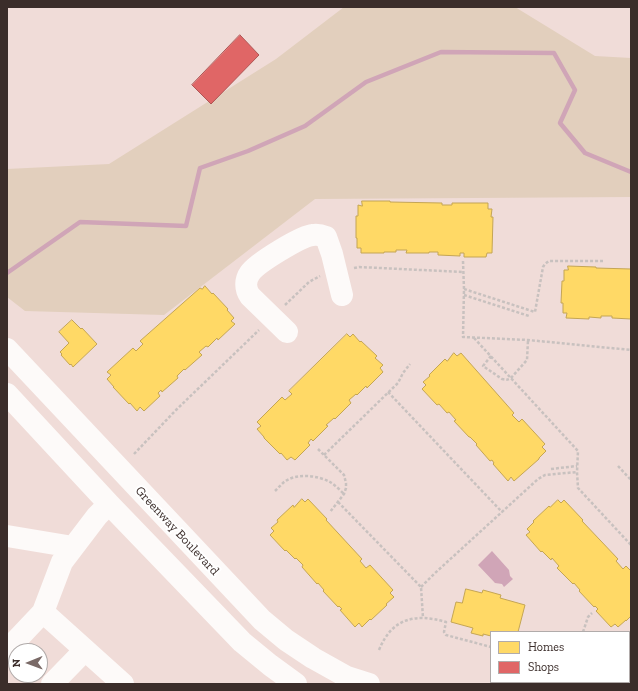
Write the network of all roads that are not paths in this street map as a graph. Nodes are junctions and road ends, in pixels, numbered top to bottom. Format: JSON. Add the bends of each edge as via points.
{"nodes":[{"id":1,"x":342,"y":295,"type":"dead end"},
{"id":2,"x":287,"y":332,"type":"dead end"},
{"id":3,"x":7,"y":349,"type":"edge"},
{"id":4,"x":7,"y":394,"type":"edge"},
{"id":5,"x":110,"y":504,"type":"junction"},
{"id":6,"x":7,"y":536,"type":"edge"},
{"id":7,"x":73,"y":547,"type":"junction"},
{"id":8,"x":43,"y":612,"type":"junction"},
{"id":9,"x":7,"y":650,"type":"edge"},
{"id":10,"x":85,"y":650,"type":"junction"},
{"id":11,"x":52,"y":684,"type":"edge"},
{"id":12,"x":123,"y":684,"type":"edge"},
{"id":13,"x":296,"y":684,"type":"edge"},
{"id":14,"x":369,"y":684,"type":"edge"}],
"edges":[{"from":1,"to":2,"type":"street","via":[[326,237],[318,234],[303,238],[261,263],[250,272],[246,280],[248,293]]},
{"from":3,"to":14,"type":"street","name":"Greenway Boulevard","via":[[262,620],[313,658],[347,677]]},
{"from":4,"to":5,"type":"street"},
{"from":5,"to":7,"type":"street","via":[[97,516]]},
{"from":5,"to":13,"type":"street","via":[[242,642]]},
{"from":6,"to":7,"type":"street"},
{"from":7,"to":8,"type":"street","via":[[62,562]]},
{"from":8,"to":9,"type":"street"},
{"from":8,"to":10,"type":"street"},
{"from":10,"to":11,"type":"street"},
{"from":10,"to":12,"type":"street"}]}
